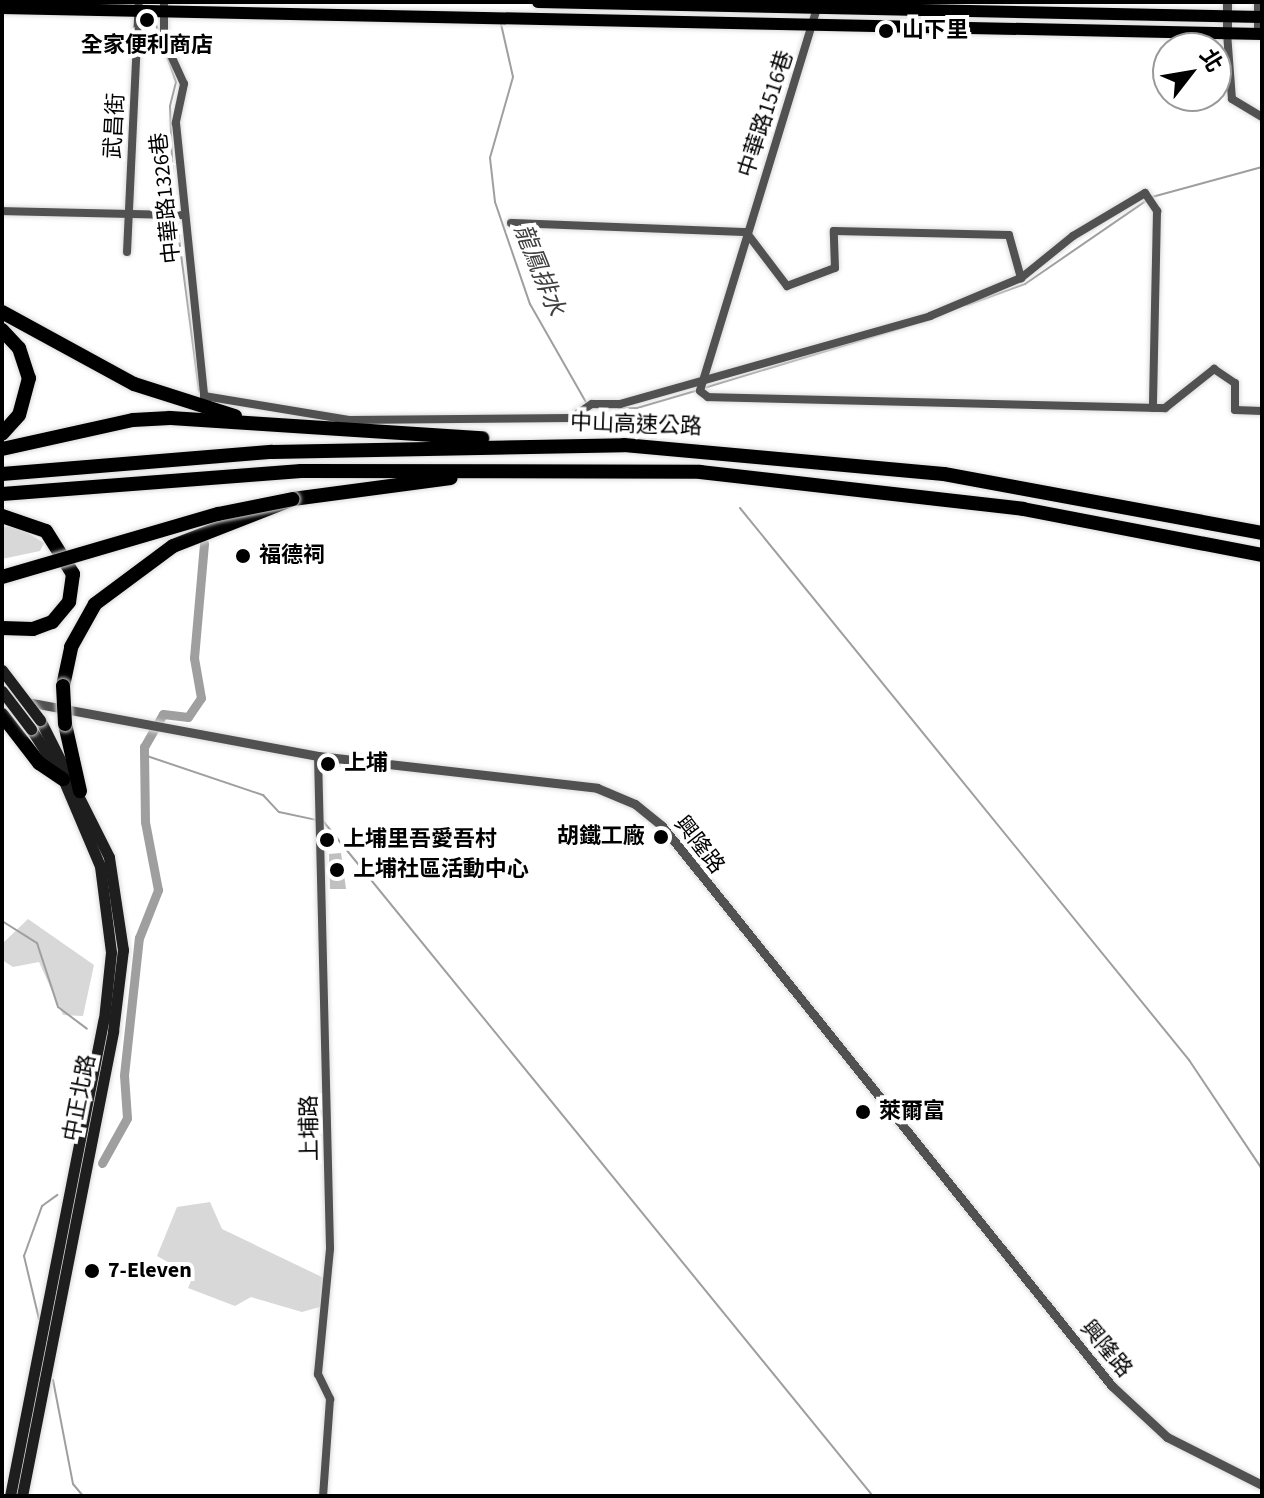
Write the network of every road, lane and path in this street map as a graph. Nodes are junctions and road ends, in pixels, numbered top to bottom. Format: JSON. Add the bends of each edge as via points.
{"nodes":[{"id":1,"x":538,"y":2,"type":"edge"},
{"id":2,"x":1227,"y":2,"type":"edge"},
{"id":3,"x":1258,"y":2,"type":"edge"},
{"id":4,"x":139,"y":5,"type":"edge"},
{"id":5,"x":164,"y":5,"type":"edge"},
{"id":6,"x":2,"y":8,"type":"edge"},
{"id":7,"x":869,"y":11,"type":"edge"},
{"id":8,"x":817,"y":14,"type":"junction"},
{"id":9,"x":1226,"y":17,"type":"junction"},
{"id":10,"x":1260,"y":17,"type":"edge"},
{"id":11,"x":1211,"y":32,"type":"edge"},
{"id":12,"x":1227,"y":32,"type":"edge"},
{"id":13,"x":1232,"y":33,"type":"edge"},
{"id":14,"x":1260,"y":34,"type":"edge"},
{"id":15,"x":1232,"y":99,"type":"edge"},
{"id":16,"x":1262,"y":117,"type":"edge"},
{"id":17,"x":2,"y":211,"type":"edge"},
{"id":18,"x":129,"y":214,"type":"junction"},
{"id":19,"x":181,"y":215,"type":"junction"},
{"id":20,"x":511,"y":223,"type":"dead end"},
{"id":21,"x":746,"y":232,"type":"junction"},
{"id":22,"x":127,"y":252,"type":"dead end"},
{"id":23,"x":1021,"y":278,"type":"junction"},
{"id":24,"x":2,"y":312,"type":"edge"},
{"id":25,"x":2,"y":330,"type":"edge"},
{"id":26,"x":698,"y":383,"type":"junction"},
{"id":27,"x":1153,"y":408,"type":"junction"},
{"id":28,"x":1262,"y":411,"type":"edge"},
{"id":29,"x":315,"y":429,"type":"junction"},
{"id":30,"x":2,"y":434,"type":"edge"},
{"id":31,"x":518,"y":443,"type":"junction"},
{"id":32,"x":2,"y":449,"type":"edge"},
{"id":33,"x":506,"y":469,"type":"junction"},
{"id":34,"x":2,"y":474,"type":"edge"},
{"id":35,"x":2,"y":494,"type":"edge"},
{"id":36,"x":293,"y":499,"type":"junction"},
{"id":37,"x":2,"y":516,"type":"edge"},
{"id":38,"x":1262,"y":533,"type":"edge"},
{"id":39,"x":1262,"y":555,"type":"edge"},
{"id":40,"x":2,"y":577,"type":"edge"},
{"id":41,"x":2,"y":628,"type":"edge"},
{"id":42,"x":2,"y":670,"type":"edge"},
{"id":43,"x":2,"y":691,"type":"edge"},
{"id":44,"x":2,"y":698,"type":"edge"},
{"id":45,"x":3,"y":716,"type":"edge"},
{"id":46,"x":36,"y":725,"type":"junction"},
{"id":47,"x":318,"y":756,"type":"junction"},
{"id":48,"x":63,"y":779,"type":"junction"},
{"id":49,"x":80,"y":791,"type":"junction"},
{"id":50,"x":1262,"y":1485,"type":"edge"},
{"id":51,"x":10,"y":1496,"type":"edge"},
{"id":52,"x":22,"y":1496,"type":"edge"},
{"id":53,"x":323,"y":1496,"type":"edge"}],
"edges":[{"from":1,"to":8,"type":"main road"},
{"from":2,"to":9,"type":"street"},
{"from":3,"to":10,"type":"street"},
{"from":4,"to":5,"type":"main road"},
{"from":4,"to":6,"type":"main road"},
{"from":4,"to":18,"type":"street","name":"武昌街"},
{"from":5,"to":8,"type":"main road"},
{"from":5,"to":19,"type":"street","name":"中華路1326巷","via":[[164,40],[184,84],[176,123]]},
{"from":7,"to":8,"type":"main road"},
{"from":7,"to":9,"type":"main road"},
{"from":7,"to":11,"type":"main road"},
{"from":8,"to":21,"type":"street","name":"中華路1516巷"},
{"from":9,"to":10,"type":"main road"},
{"from":9,"to":12,"type":"street"},
{"from":10,"to":14,"type":"street"},
{"from":13,"to":14,"type":"main road"},
{"from":15,"to":16,"type":"street"},
{"from":17,"to":18,"type":"street"},
{"from":18,"to":19,"type":"street"},
{"from":18,"to":22,"type":"street","name":"武昌街"},
{"from":19,"to":26,"type":"street","name":"中華路1326巷","via":[[204,396],[349,420],[571,418],[592,404],[620,404]]},
{"from":20,"to":21,"type":"street"},
{"from":21,"to":23,"type":"street","via":[[787,286],[835,268],[834,231],[1009,235]]},
{"from":21,"to":26,"type":"street","name":"中華路1516巷"},
{"from":23,"to":26,"type":"street","via":[[871,337]]},
{"from":23,"to":27,"type":"street","via":[[1073,236],[1150,198]]},
{"from":24,"to":29,"type":"highway","via":[[134,384],[208,411]]},
{"from":25,"to":30,"type":"highway","via":[[19,348],[29,378],[19,415]]},
{"from":26,"to":27,"type":"street","via":[[708,397]]},
{"from":27,"to":28,"type":"street","via":[[1170,406],[1214,369],[1235,383],[1235,410]]},
{"from":29,"to":31,"type":"highway"},
{"from":29,"to":32,"type":"highway","via":[[133,420]]},
{"from":31,"to":34,"type":"highway","name":"中山高速公路","via":[[272,452]]},
{"from":31,"to":38,"type":"highway","name":"中山高速公路","via":[[730,450],[854,463]]},
{"from":33,"to":35,"type":"highway","name":"中山高速公路","via":[[301,471]]},
{"from":33,"to":36,"type":"highway"},
{"from":33,"to":39,"type":"highway","name":"中山高速公路","via":[[650,469],[844,484],[1023,509]]},
{"from":36,"to":40,"type":"highway","bridge":true},
{"from":36,"to":49,"type":"highway","bridge":true,"via":[[173,546],[110,588],[77,634],[63,686],[65,724]]},
{"from":37,"to":41,"type":"highway","via":[[46,531],[73,574],[69,602],[52,622],[33,629]]},
{"from":42,"to":46,"type":"main road","bridge":true},
{"from":43,"to":46,"type":"main road","bridge":true},
{"from":44,"to":47,"type":"street","name":"興隆路"},
{"from":45,"to":48,"type":"highway","via":[[39,763]]},
{"from":46,"to":48,"type":"main road","name":"中正北路"},
{"from":46,"to":49,"type":"main road","name":"中正北路"},
{"from":47,"to":50,"type":"street","name":"興隆路","via":[[597,788],[653,818],[1137,1411],[1167,1437]]},
{"from":47,"to":53,"type":"street","name":"上埔路","via":[[330,1249],[319,1331],[318,1374],[330,1399]]},
{"from":48,"to":51,"type":"main road","name":"中正北路","via":[[106,889],[110,970]]},
{"from":49,"to":52,"type":"main road","name":"中正北路","via":[[114,877],[122,972]]}]}
